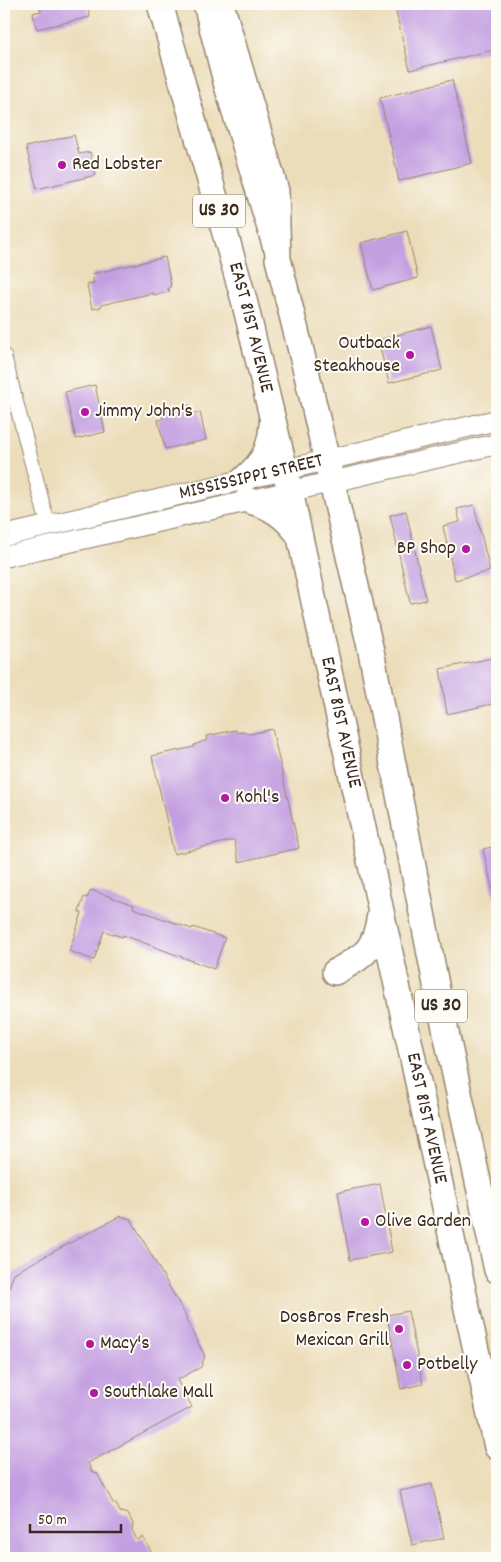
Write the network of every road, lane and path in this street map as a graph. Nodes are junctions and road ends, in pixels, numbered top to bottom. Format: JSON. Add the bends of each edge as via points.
{"nodes":[{"id":1,"x":160,"y":4,"type":"edge"},
{"id":2,"x":204,"y":4,"type":"edge"},
{"id":3,"x":221,"y":4,"type":"edge"},
{"id":4,"x":229,"y":4,"type":"edge"},
{"id":5,"x":239,"y":64,"type":"junction"},
{"id":6,"x":278,"y":259,"type":"junction"},
{"id":7,"x":4,"y":356,"type":"edge"},
{"id":8,"x":273,"y":420,"type":"junction"},
{"id":9,"x":497,"y":420,"type":"edge"},
{"id":10,"x":497,"y":444,"type":"edge"},
{"id":11,"x":329,"y":470,"type":"junction"},
{"id":12,"x":287,"y":480,"type":"junction"},
{"id":13,"x":246,"y":490,"type":"junction"},
{"id":14,"x":48,"y":525,"type":"junction"},
{"id":15,"x":299,"y":535,"type":"junction"},
{"id":16,"x":4,"y":536,"type":"edge"},
{"id":17,"x":4,"y":557,"type":"edge"},
{"id":18,"x":380,"y":913,"type":"junction"},
{"id":19,"x":335,"y":972,"type":"dead end"},
{"id":20,"x":497,"y":1270,"type":"edge"},
{"id":21,"x":497,"y":1447,"type":"edge"}],
"edges":[{"from":1,"to":8,"type":"highway","name":"EAST 81ST AVENUE","number":"US 30","via":[[226,235]]},
{"from":2,"to":6,"type":"main road","name":"EAST 81ST AVENUE","number":"US 30"},
{"from":3,"to":5,"type":"highway"},
{"from":4,"to":5,"type":"highway"},
{"from":5,"to":6,"type":"highway","via":[[276,191]]},
{"from":6,"to":11,"type":"highway","name":"EAST 81ST AVENUE","number":"US 30"},
{"from":7,"to":14,"type":"street"},
{"from":8,"to":12,"type":"highway","name":"EAST 81ST AVENUE","number":"US 30"},
{"from":8,"to":13,"type":"highway","via":[[270,442]]},
{"from":9,"to":11,"type":"street","name":"MISSISSIPPI STREET"},
{"from":10,"to":11,"type":"street","name":"MISSISSIPPI STREET"},
{"from":11,"to":12,"type":"street","name":"MISSISSIPPI STREET"},
{"from":11,"to":20,"type":"highway","name":"EAST 81ST AVENUE","number":"US 30","via":[[371,651],[439,1000]]},
{"from":12,"to":13,"type":"street","name":"MISSISSIPPI STREET"},
{"from":12,"to":15,"type":"highway","name":"EAST 81ST AVENUE","number":"US 30"},
{"from":13,"to":14,"type":"street","name":"MISSISSIPPI STREET"},
{"from":13,"to":15,"type":"highway","via":[[280,514]]},
{"from":13,"to":17,"type":"street","name":"MISSISSIPPI STREET"},
{"from":14,"to":16,"type":"street","name":"MISSISSIPPI STREET"},
{"from":15,"to":18,"type":"highway","name":"EAST 81ST AVENUE","number":"US 30"},
{"from":18,"to":19,"type":"highway","via":[[377,934],[365,954]]},
{"from":18,"to":21,"type":"highway","name":"EAST 81ST AVENUE","number":"US 30"}]}
